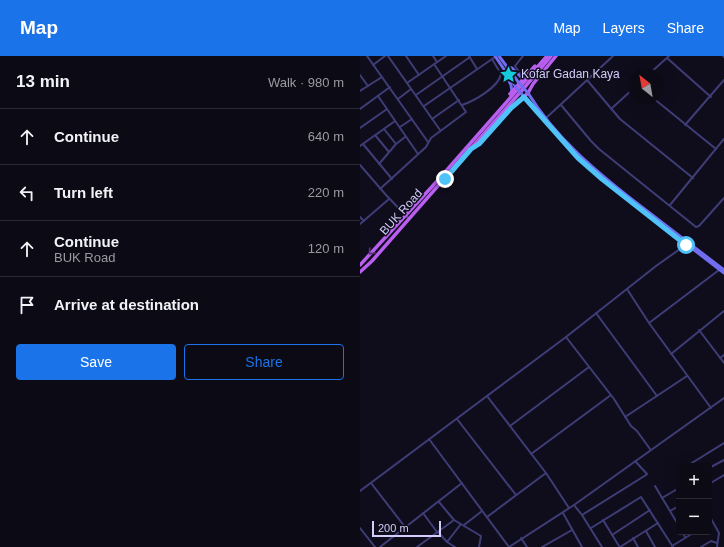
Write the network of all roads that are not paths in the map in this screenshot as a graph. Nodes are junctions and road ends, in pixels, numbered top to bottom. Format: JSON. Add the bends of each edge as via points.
{"nodes":[{"id":1,"x":367,"y":56,"type":"edge"},
{"id":2,"x":387,"y":56,"type":"edge"},
{"id":3,"x":406,"y":56,"type":"edge"},
{"id":4,"x":434,"y":56,"type":"edge"},
{"id":5,"x":446,"y":56,"type":"edge"},
{"id":6,"x":523,"y":56,"type":"edge"},
{"id":7,"x":544,"y":56,"type":"edge"},
{"id":8,"x":547,"y":56,"type":"edge"},
{"id":9,"x":551,"y":56,"type":"edge"},
{"id":10,"x":556,"y":56,"type":"edge"},
{"id":11,"x":613,"y":56,"type":"edge"},
{"id":12,"x":469,"y":57,"type":"edge"},
{"id":13,"x":495,"y":57,"type":"edge"},
{"id":14,"x":668,"y":57,"type":"edge"},
{"id":15,"x":438,"y":62,"type":"junction"},
{"id":16,"x":434,"y":64,"type":"junction"},
{"id":17,"x":373,"y":65,"type":"junction"},
{"id":18,"x":505,"y":68,"type":"junction"},
{"id":19,"x":656,"y":68,"type":"edge"},
{"id":20,"x":478,"y":69,"type":"junction"},
{"id":21,"x":360,"y":75,"type":"edge"},
{"id":22,"x":419,"y":75,"type":"junction"},
{"id":23,"x":442,"y":76,"type":"junction"},
{"id":24,"x":526,"y":76,"type":"junction"},
{"id":25,"x":382,"y":77,"type":"junction"},
{"id":26,"x":521,"y":77,"type":"junction"},
{"id":27,"x":587,"y":80,"type":"junction"},
{"id":28,"x":724,"y":80,"type":"edge"},
{"id":29,"x":407,"y":83,"type":"junction"},
{"id":30,"x":520,"y":83,"type":"junction"},
{"id":31,"x":368,"y":86,"type":"junction"},
{"id":32,"x":390,"y":87,"type":"junction"},
{"id":33,"x":516,"y":87,"type":"junction"},
{"id":34,"x":450,"y":88,"type":"junction"},
{"id":35,"x":411,"y":89,"type":"junction"},
{"id":36,"x":360,"y":92,"type":"edge"},
{"id":37,"x":512,"y":92,"type":"junction"},
{"id":38,"x":528,"y":93,"type":"junction"},
{"id":39,"x":628,"y":93,"type":"edge"},
{"id":40,"x":416,"y":95,"type":"junction"},
{"id":41,"x":378,"y":96,"type":"junction"},
{"id":42,"x":524,"y":97,"type":"junction"},
{"id":43,"x":711,"y":97,"type":"junction"},
{"id":44,"x":398,"y":99,"type":"junction"},
{"id":45,"x":459,"y":100,"type":"junction"},
{"id":46,"x":660,"y":104,"type":"edge"},
{"id":47,"x":462,"y":105,"type":"junction"},
{"id":48,"x":561,"y":105,"type":"junction"},
{"id":49,"x":424,"y":107,"type":"junction"},
{"id":50,"x":360,"y":109,"type":"edge"},
{"id":51,"x":387,"y":109,"type":"junction"},
{"id":52,"x":611,"y":109,"type":"junction"},
{"id":53,"x":412,"y":119,"type":"junction"},
{"id":54,"x":432,"y":119,"type":"junction"},
{"id":55,"x":545,"y":119,"type":"junction"},
{"id":56,"x":395,"y":121,"type":"junction"},
{"id":57,"x":685,"y":125,"type":"junction"},
{"id":58,"x":400,"y":127,"type":"junction"},
{"id":59,"x":360,"y":128,"type":"edge"},
{"id":60,"x":384,"y":129,"type":"junction"},
{"id":61,"x":440,"y":131,"type":"junction"},
{"id":62,"x":375,"y":135,"type":"junction"},
{"id":63,"x":406,"y":137,"type":"junction"},
{"id":64,"x":724,"y":139,"type":"edge"},
{"id":65,"x":428,"y":142,"type":"junction"},
{"id":66,"x":363,"y":144,"type":"junction"},
{"id":67,"x":396,"y":144,"type":"junction"},
{"id":68,"x":360,"y":146,"type":"edge"},
{"id":69,"x":471,"y":149,"type":"junction"},
{"id":70,"x":716,"y":149,"type":"junction"},
{"id":71,"x":464,"y":150,"type":"junction"},
{"id":72,"x":389,"y":152,"type":"junction"},
{"id":73,"x":418,"y":154,"type":"junction"},
{"id":74,"x":379,"y":164,"type":"junction"},
{"id":75,"x":360,"y":165,"type":"edge"},
{"id":76,"x":392,"y":178,"type":"junction"},
{"id":77,"x":693,"y":178,"type":"junction"},
{"id":78,"x":380,"y":189,"type":"junction"},
{"id":79,"x":724,"y":198,"type":"edge"},
{"id":80,"x":389,"y":199,"type":"junction"},
{"id":81,"x":670,"y":205,"type":"junction"},
{"id":82,"x":405,"y":215,"type":"junction"},
{"id":83,"x":360,"y":217,"type":"edge"},
{"id":84,"x":408,"y":219,"type":"junction"},
{"id":85,"x":364,"y":221,"type":"junction"},
{"id":86,"x":360,"y":224,"type":"edge"},
{"id":87,"x":687,"y":244,"type":"junction"},
{"id":88,"x":360,"y":265,"type":"edge"},
{"id":89,"x":720,"y":270,"type":"junction"},
{"id":90,"x":724,"y":271,"type":"edge"},
{"id":91,"x":360,"y":272,"type":"edge"},
{"id":92,"x":627,"y":289,"type":"junction"},
{"id":93,"x":724,"y":311,"type":"edge"},
{"id":94,"x":596,"y":313,"type":"junction"},
{"id":95,"x":649,"y":323,"type":"junction"},
{"id":96,"x":699,"y":330,"type":"junction"},
{"id":97,"x":566,"y":337,"type":"junction"},
{"id":98,"x":670,"y":354,"type":"junction"},
{"id":99,"x":724,"y":355,"type":"edge"},
{"id":100,"x":720,"y":358,"type":"junction"},
{"id":101,"x":724,"y":363,"type":"edge"},
{"id":102,"x":589,"y":367,"type":"junction"},
{"id":103,"x":688,"y":375,"type":"junction"},
{"id":104,"x":611,"y":395,"type":"junction"},
{"id":105,"x":486,"y":396,"type":"junction"},
{"id":106,"x":658,"y":396,"type":"junction"},
{"id":107,"x":724,"y":398,"type":"edge"},
{"id":108,"x":711,"y":408,"type":"junction"},
{"id":109,"x":625,"y":417,"type":"junction"},
{"id":110,"x":457,"y":418,"type":"junction"},
{"id":111,"x":510,"y":426,"type":"junction"},
{"id":112,"x":429,"y":439,"type":"junction"},
{"id":113,"x":724,"y":443,"type":"edge"},
{"id":114,"x":650,"y":450,"type":"junction"},
{"id":115,"x":531,"y":454,"type":"junction"},
{"id":116,"x":635,"y":460,"type":"junction"},
{"id":117,"x":724,"y":460,"type":"edge"},
{"id":118,"x":692,"y":463,"type":"edge"},
{"id":119,"x":712,"y":466,"type":"edge"},
{"id":120,"x":546,"y":473,"type":"junction"},
{"id":121,"x":724,"y":475,"type":"edge"},
{"id":122,"x":712,"y":482,"type":"edge"},
{"id":123,"x":371,"y":483,"type":"junction"},
{"id":124,"x":462,"y":483,"type":"junction"},
{"id":125,"x":655,"y":486,"type":"dead end"},
{"id":126,"x":676,"y":490,"type":"edge"},
{"id":127,"x":360,"y":491,"type":"edge"},
{"id":128,"x":516,"y":496,"type":"junction"},
{"id":129,"x":662,"y":498,"type":"junction"},
{"id":130,"x":439,"y":502,"type":"junction"},
{"id":131,"x":574,"y":505,"type":"junction"},
{"id":132,"x":569,"y":508,"type":"junction"},
{"id":133,"x":676,"y":508,"type":"edge"},
{"id":134,"x":482,"y":510,"type":"junction"},
{"id":135,"x":650,"y":510,"type":"junction"},
{"id":136,"x":670,"y":511,"type":"junction"},
{"id":137,"x":562,"y":513,"type":"junction"},
{"id":138,"x":423,"y":514,"type":"junction"},
{"id":139,"x":582,"y":515,"type":"junction"},
{"id":140,"x":487,"y":517,"type":"junction"},
{"id":141,"x":454,"y":520,"type":"junction"},
{"id":142,"x":603,"y":520,"type":"junction"},
{"id":143,"x":676,"y":521,"type":"edge"},
{"id":144,"x":713,"y":522,"type":"edge"},
{"id":145,"x":658,"y":523,"type":"junction"},
{"id":146,"x":462,"y":525,"type":"junction"},
{"id":147,"x":360,"y":528,"type":"edge"},
{"id":148,"x":404,"y":528,"type":"junction"},
{"id":149,"x":591,"y":528,"type":"junction"},
{"id":150,"x":572,"y":530,"type":"junction"},
{"id":151,"x":646,"y":531,"type":"junction"},
{"id":152,"x":438,"y":532,"type":"junction"},
{"id":153,"x":612,"y":535,"type":"junction"},
{"id":154,"x":684,"y":535,"type":"edge"},
{"id":155,"x":690,"y":535,"type":"edge"},
{"id":156,"x":521,"y":538,"type":"junction"},
{"id":157,"x":633,"y":538,"type":"junction"},
{"id":158,"x":685,"y":538,"type":"junction"},
{"id":159,"x":447,"y":542,"type":"junction"},
{"id":160,"x":717,"y":543,"type":"junction"},
{"id":161,"x":421,"y":544,"type":"junction"},
{"id":162,"x":581,"y":546,"type":"edge"},
{"id":163,"x":375,"y":547,"type":"edge"},
{"id":164,"x":380,"y":547,"type":"edge"},
{"id":165,"x":418,"y":547,"type":"edge"},
{"id":166,"x":423,"y":547,"type":"edge"},
{"id":167,"x":455,"y":547,"type":"edge"},
{"id":168,"x":479,"y":547,"type":"edge"},
{"id":169,"x":509,"y":547,"type":"edge"},
{"id":170,"x":527,"y":547,"type":"edge"},
{"id":171,"x":542,"y":547,"type":"edge"},
{"id":172,"x":578,"y":547,"type":"edge"},
{"id":173,"x":602,"y":547,"type":"edge"},
{"id":174,"x":620,"y":547,"type":"edge"},
{"id":175,"x":638,"y":547,"type":"edge"},
{"id":176,"x":655,"y":547,"type":"edge"},
{"id":177,"x":672,"y":547,"type":"edge"},
{"id":178,"x":701,"y":547,"type":"edge"},
{"id":179,"x":717,"y":547,"type":"edge"}],
"edges":[{"from":1,"to":17,"type":"street"},
{"from":2,"to":17,"type":"street"},
{"from":2,"to":29,"type":"street"},
{"from":3,"to":22,"type":"street"},
{"from":4,"to":15,"type":"street"},
{"from":5,"to":15,"type":"street"},
{"from":6,"to":26,"type":"street","via":[[515,66]]},
{"from":7,"to":24,"type":"main road"},
{"from":8,"to":71,"type":"main road","name":"BUK Road"},
{"from":9,"to":69,"type":"main road","name":"BUK Road"},
{"from":10,"to":38,"type":"main road"},
{"from":11,"to":27,"type":"street"},
{"from":12,"to":20,"type":"street"},
{"from":12,"to":23,"type":"street"},
{"from":13,"to":18,"type":"main road"},
{"from":13,"to":20,"type":"street"},
{"from":13,"to":47,"type":"street","via":[[501,74],[499,80],[478,98]]},
{"from":14,"to":19,"type":"street"},
{"from":14,"to":43,"type":"street"},
{"from":15,"to":16,"type":"street"},
{"from":16,"to":22,"type":"street"},
{"from":16,"to":23,"type":"street"},
{"from":17,"to":25,"type":"street"},
{"from":18,"to":26,"type":"main road","via":[[512,68]]},
{"from":18,"to":30,"type":"main road"},
{"from":18,"to":33,"type":"main road"},
{"from":18,"to":37,"type":"main road"},
{"from":20,"to":34,"type":"street"},
{"from":21,"to":31,"type":"street"},
{"from":22,"to":29,"type":"street"},
{"from":23,"to":34,"type":"street"},
{"from":23,"to":40,"type":"street"},
{"from":24,"to":26,"type":"main road"},
{"from":24,"to":30,"type":"main road"},
{"from":25,"to":31,"type":"street"},
{"from":25,"to":32,"type":"street"},
{"from":27,"to":48,"type":"street"},
{"from":27,"to":52,"type":"street"},
{"from":28,"to":43,"type":"street"},
{"from":29,"to":35,"type":"street"},
{"from":30,"to":33,"type":"main road"},
{"from":30,"to":38,"type":"main road","bridge":true},
{"from":31,"to":36,"type":"street"},
{"from":32,"to":41,"type":"street"},
{"from":32,"to":44,"type":"street"},
{"from":33,"to":37,"type":"main road"},
{"from":33,"to":42,"type":"main road","bridge":true},
{"from":34,"to":45,"type":"street"},
{"from":34,"to":49,"type":"street"},
{"from":35,"to":40,"type":"street"},
{"from":35,"to":44,"type":"street"},
{"from":37,"to":71,"type":"main road"},
{"from":38,"to":42,"type":"main road"},
{"from":38,"to":55,"type":"main road"},
{"from":39,"to":52,"type":"street"},
{"from":40,"to":49,"type":"street"},
{"from":41,"to":50,"type":"street"},
{"from":41,"to":51,"type":"street"},
{"from":42,"to":55,"type":"main road"},
{"from":42,"to":69,"type":"main road","via":[[479,144]]},
{"from":43,"to":57,"type":"street"},
{"from":44,"to":53,"type":"street"},
{"from":45,"to":47,"type":"street"},
{"from":45,"to":54,"type":"street"},
{"from":46,"to":57,"type":"street"},
{"from":47,"to":61,"type":"street","via":[[466,112]]},
{"from":48,"to":55,"type":"street"},
{"from":48,"to":81,"type":"street","via":[[599,149]]},
{"from":49,"to":54,"type":"street"},
{"from":51,"to":56,"type":"street"},
{"from":51,"to":59,"type":"street"},
{"from":52,"to":77,"type":"street"},
{"from":53,"to":58,"type":"street"},
{"from":53,"to":65,"type":"street"},
{"from":54,"to":61,"type":"street"},
{"from":55,"to":87,"type":"main road","via":[[578,158]]},
{"from":56,"to":58,"type":"street"},
{"from":56,"to":60,"type":"street"},
{"from":57,"to":70,"type":"street"},
{"from":58,"to":63,"type":"street"},
{"from":60,"to":62,"type":"street"},
{"from":60,"to":67,"type":"street"},
{"from":61,"to":65,"type":"street"},
{"from":62,"to":66,"type":"street"},
{"from":62,"to":72,"type":"street"},
{"from":63,"to":67,"type":"street"},
{"from":63,"to":73,"type":"street"},
{"from":64,"to":70,"type":"street"},
{"from":65,"to":73,"type":"street"},
{"from":66,"to":68,"type":"street"},
{"from":66,"to":74,"type":"street"},
{"from":67,"to":72,"type":"street"},
{"from":69,"to":84,"type":"main road","name":"BUK Road"},
{"from":70,"to":77,"type":"street"},
{"from":71,"to":82,"type":"main road","name":"BUK Road"},
{"from":72,"to":74,"type":"street"},
{"from":73,"to":76,"type":"street"},
{"from":74,"to":76,"type":"street"},
{"from":75,"to":78,"type":"street"},
{"from":76,"to":78,"type":"street"},
{"from":77,"to":81,"type":"street"},
{"from":78,"to":80,"type":"street"},
{"from":79,"to":81,"type":"street","via":[[698,227]]},
{"from":80,"to":82,"type":"street"},
{"from":80,"to":85,"type":"street"},
{"from":82,"to":84,"type":"street"},
{"from":82,"to":88,"type":"main road","name":"BUK Road","one_way":true},
{"from":83,"to":85,"type":"street"},
{"from":84,"to":91,"type":"main road","name":"BUK Road"},
{"from":85,"to":86,"type":"street"},
{"from":87,"to":89,"type":"main road"},
{"from":87,"to":90,"type":"main road"},
{"from":87,"to":92,"type":"street"},
{"from":89,"to":90,"type":"main road"},
{"from":89,"to":95,"type":"street"},
{"from":92,"to":94,"type":"street"},
{"from":92,"to":95,"type":"street"},
{"from":93,"to":96,"type":"street"},
{"from":94,"to":97,"type":"street"},
{"from":94,"to":106,"type":"street"},
{"from":95,"to":98,"type":"street"},
{"from":96,"to":98,"type":"street"},
{"from":96,"to":100,"type":"street"},
{"from":97,"to":102,"type":"street"},
{"from":97,"to":105,"type":"street"},
{"from":98,"to":103,"type":"street"},
{"from":99,"to":100,"type":"street"},
{"from":100,"to":101,"type":"street"},
{"from":102,"to":104,"type":"street"},
{"from":102,"to":111,"type":"street"},
{"from":103,"to":106,"type":"street"},
{"from":103,"to":108,"type":"street"},
{"from":104,"to":109,"type":"street"},
{"from":104,"to":115,"type":"street"},
{"from":105,"to":110,"type":"street"},
{"from":105,"to":111,"type":"street"},
{"from":106,"to":109,"type":"street"},
{"from":107,"to":108,"type":"street"},
{"from":108,"to":114,"type":"street"},
{"from":109,"to":114,"type":"street"},
{"from":110,"to":112,"type":"street"},
{"from":110,"to":128,"type":"street"},
{"from":111,"to":115,"type":"street"},
{"from":112,"to":123,"type":"street"},
{"from":112,"to":124,"type":"street"},
{"from":113,"to":118,"type":"street"},
{"from":114,"to":116,"type":"street"},
{"from":115,"to":120,"type":"street"},
{"from":116,"to":131,"type":"street"},
{"from":116,"to":139,"type":"street","via":[[646,475]]},
{"from":117,"to":119,"type":"street"},
{"from":120,"to":128,"type":"street"},
{"from":120,"to":132,"type":"street"},
{"from":121,"to":122,"type":"street"},
{"from":123,"to":127,"type":"street"},
{"from":123,"to":148,"type":"street"},
{"from":124,"to":130,"type":"street"},
{"from":124,"to":134,"type":"street"},
{"from":125,"to":129,"type":"street"},
{"from":126,"to":129,"type":"street"},
{"from":128,"to":140,"type":"street"},
{"from":129,"to":136,"type":"street"},
{"from":130,"to":138,"type":"street"},
{"from":130,"to":141,"type":"street"},
{"from":131,"to":132,"type":"street"},
{"from":131,"to":139,"type":"street"},
{"from":132,"to":137,"type":"street"},
{"from":133,"to":136,"type":"street"},
{"from":134,"to":140,"type":"street"},
{"from":134,"to":146,"type":"street"},
{"from":135,"to":142,"type":"street","via":[[641,497]]},
{"from":135,"to":145,"type":"street"},
{"from":135,"to":153,"type":"street"},
{"from":136,"to":143,"type":"street"},
{"from":137,"to":150,"type":"street"},
{"from":137,"to":156,"type":"street"},
{"from":138,"to":148,"type":"street"},
{"from":138,"to":152,"type":"street"},
{"from":139,"to":149,"type":"street"},
{"from":140,"to":169,"type":"street"},
{"from":141,"to":146,"type":"street"},
{"from":141,"to":152,"type":"street"},
{"from":142,"to":149,"type":"street"},
{"from":142,"to":153,"type":"street"},
{"from":144,"to":160,"type":"street","via":[[719,533]]},
{"from":145,"to":151,"type":"street"},
{"from":145,"to":177,"type":"street"},
{"from":146,"to":159,"type":"street"},
{"from":146,"to":168,"type":"street","via":[[482,536]]},
{"from":147,"to":163,"type":"street"},
{"from":148,"to":164,"type":"street"},
{"from":149,"to":173,"type":"street"},
{"from":150,"to":162,"type":"street"},
{"from":150,"to":171,"type":"street"},
{"from":151,"to":157,"type":"street"},
{"from":151,"to":176,"type":"street"},
{"from":152,"to":159,"type":"street"},
{"from":152,"to":161,"type":"street"},
{"from":153,"to":174,"type":"street"},
{"from":154,"to":158,"type":"street"},
{"from":155,"to":158,"type":"street"},
{"from":156,"to":169,"type":"street"},
{"from":156,"to":170,"type":"street"},
{"from":157,"to":174,"type":"street"},
{"from":157,"to":175,"type":"street"},
{"from":158,"to":177,"type":"street"},
{"from":159,"to":167,"type":"street"},
{"from":160,"to":178,"type":"street","via":[[711,541]]},
{"from":160,"to":179,"type":"street"},
{"from":161,"to":165,"type":"street"},
{"from":161,"to":166,"type":"street"},
{"from":162,"to":172,"type":"street"}]}
